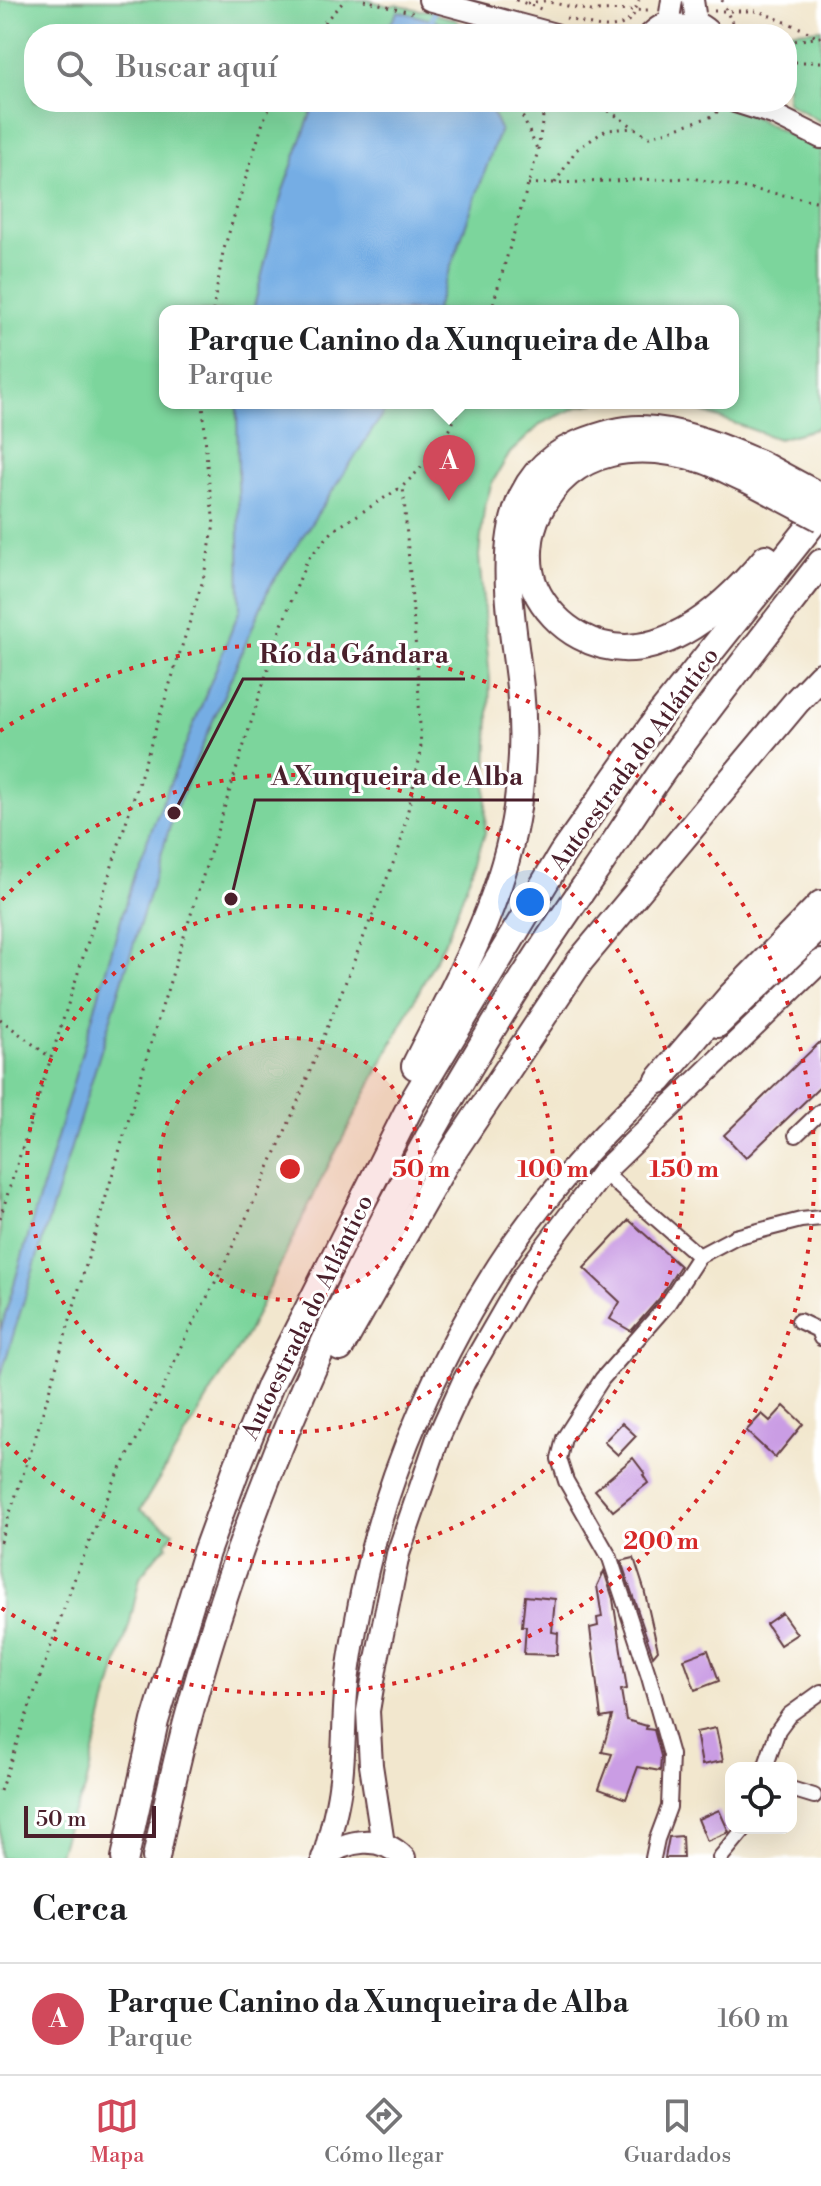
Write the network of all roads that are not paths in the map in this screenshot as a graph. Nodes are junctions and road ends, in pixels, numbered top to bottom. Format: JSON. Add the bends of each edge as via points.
{"nodes":[{"id":1,"x":425,"y":8,"type":"edge"},
{"id":2,"x":664,"y":17,"type":"edge"},
{"id":3,"x":701,"y":18,"type":"edge"},
{"id":4,"x":558,"y":22,"type":"edge"},
{"id":5,"x":751,"y":112,"type":"edge"},
{"id":6,"x":780,"y":112,"type":"edge"},
{"id":7,"x":794,"y":123,"type":"junction"},
{"id":8,"x":821,"y":138,"type":"edge"},
{"id":9,"x":753,"y":472,"type":"junction"},
{"id":10,"x":821,"y":490,"type":"edge"},
{"id":11,"x":821,"y":497,"type":"edge"},
{"id":12,"x":821,"y":516,"type":"edge"},
{"id":13,"x":821,"y":563,"type":"edge"},
{"id":14,"x":821,"y":676,"type":"edge"},
{"id":15,"x":821,"y":904,"type":"edge"},
{"id":16,"x":821,"y":928,"type":"edge"},
{"id":17,"x":821,"y":961,"type":"edge"},
{"id":18,"x":659,"y":1080,"type":"junction"},
{"id":19,"x":821,"y":1111,"type":"edge"},
{"id":20,"x":796,"y":1135,"type":"dead end"},
{"id":21,"x":603,"y":1172,"type":"junction"},
{"id":22,"x":821,"y":1218,"type":"edge"},
{"id":23,"x":699,"y":1256,"type":"junction"},
{"id":24,"x":799,"y":1321,"type":"dead end"},
{"id":25,"x":821,"y":1338,"type":"edge"},
{"id":26,"x":270,"y":1385,"type":"junction"},
{"id":27,"x":261,"y":1491,"type":"junction"},
{"id":28,"x":821,"y":1692,"type":"edge"},
{"id":29,"x":767,"y":1762,"type":"edge"},
{"id":30,"x":797,"y":1791,"type":"edge"},
{"id":31,"x":814,"y":1796,"type":"dead end"},
{"id":32,"x":740,"y":1834,"type":"edge"},
{"id":33,"x":383,"y":1844,"type":"junction"},
{"id":34,"x":125,"y":1858,"type":"edge"},
{"id":35,"x":156,"y":1858,"type":"edge"},
{"id":36,"x":324,"y":1858,"type":"edge"},
{"id":37,"x":404,"y":1858,"type":"edge"},
{"id":38,"x":653,"y":1858,"type":"edge"},
{"id":39,"x":720,"y":1858,"type":"edge"}],
"edges":[{"from":1,"to":4,"type":"main road"},
{"from":2,"to":3,"type":"main road"},
{"from":5,"to":7,"type":"main road"},
{"from":6,"to":7,"type":"main road"},
{"from":7,"to":8,"type":"main road"},
{"from":9,"to":10,"type":"highway","via":[[665,452],[604,453],[553,488],[541,507],[530,547],[535,587],[565,628],[613,649],[647,648],[713,612],[758,568]]},
{"from":9,"to":11,"type":"highway","bridge":true},
{"from":9,"to":12,"type":"highway","bridge":true},
{"from":9,"to":26,"type":"highway","via":[[681,434],[641,428],[599,435],[559,452],[537,473],[516,506],[508,543],[522,766],[508,854],[478,942],[286,1319]]},
{"from":12,"to":26,"type":"highway","name":"Autoestrada do Atlántico","via":[[660,715],[562,854],[412,1103]]},
{"from":13,"to":27,"type":"highway","name":"Autoestrada do Atlántico","via":[[676,752],[529,969],[467,1071],[371,1244]]},
{"from":14,"to":27,"type":"highway","via":[[580,961],[444,1165]]},
{"from":15,"to":18,"type":"highway"},
{"from":16,"to":18,"type":"main road"},
{"from":17,"to":21,"type":"main road"},
{"from":18,"to":36,"type":"main road","via":[[530,1222],[433,1380],[398,1468],[362,1591],[347,1683],[341,1785]]},
{"from":19,"to":20,"type":"street"},
{"from":21,"to":23,"type":"street"},
{"from":21,"to":33,"type":"main road","via":[[525,1275],[464,1381],[398,1554],[368,1711]]},
{"from":22,"to":23,"type":"street","via":[[735,1237]]},
{"from":23,"to":38,"type":"street","via":[[667,1305],[602,1379],[564,1438],[559,1459],[610,1558],[671,1755],[669,1807]]},
{"from":24,"to":25,"type":"street","via":[[818,1330]]},
{"from":26,"to":34,"type":"highway","name":"Autoestrada do Atlántico","via":[[206,1552],[155,1721]]},
{"from":27,"to":35,"type":"highway","name":"Autoestrada do Atlántico","via":[[202,1663]]},
{"from":28,"to":29,"type":"street","via":[[789,1715]]},
{"from":30,"to":31,"type":"street"},
{"from":32,"to":39,"type":"street"},
{"from":33,"to":36,"type":"main road","via":[[351,1842]]},
{"from":33,"to":37,"type":"main road"}]}
